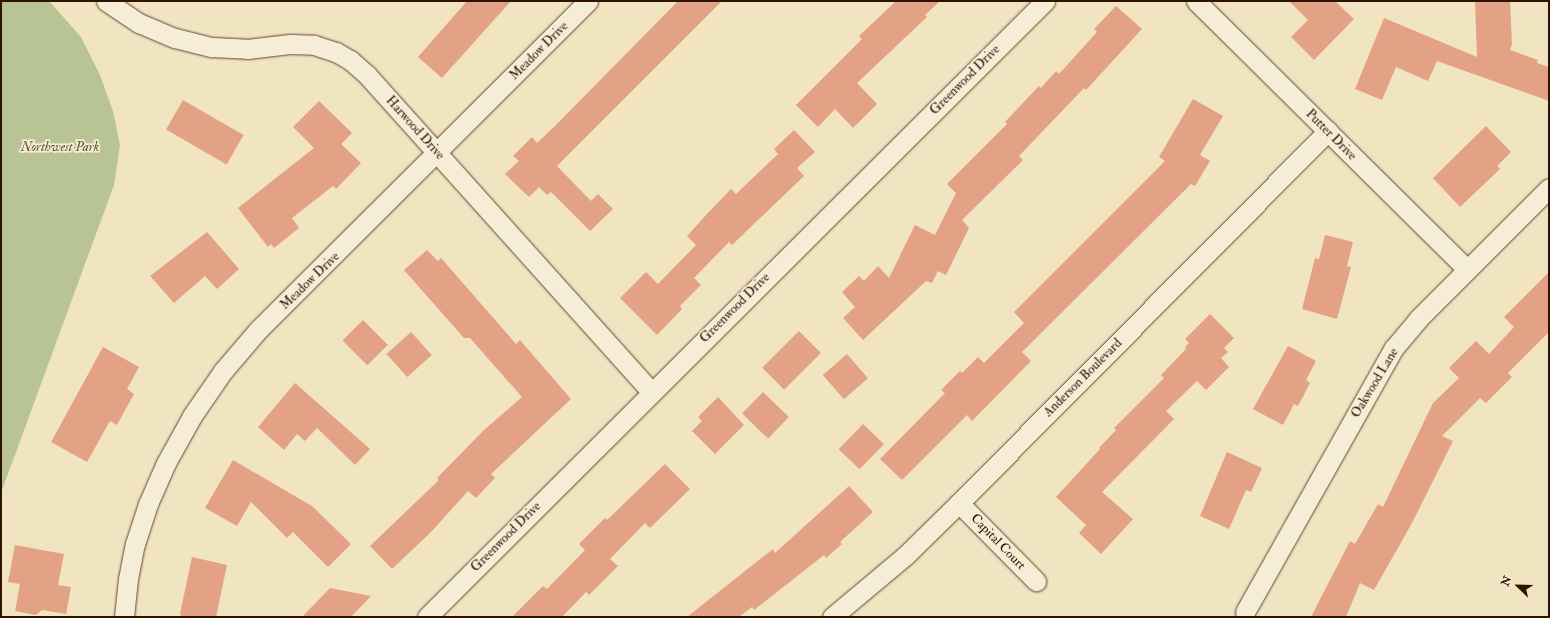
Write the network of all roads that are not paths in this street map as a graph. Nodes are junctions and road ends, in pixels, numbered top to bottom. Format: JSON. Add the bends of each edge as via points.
{"nodes":[{"id":1,"x":106,"y":1,"type":"edge"},
{"id":2,"x":588,"y":1,"type":"edge"},
{"id":3,"x":1045,"y":1,"type":"edge"},
{"id":4,"x":1196,"y":1,"type":"edge"},
{"id":5,"x":1328,"y":131,"type":"junction"},
{"id":6,"x":438,"y":153,"type":"junction"},
{"id":7,"x":1549,"y":188,"type":"edge"},
{"id":8,"x":1467,"y":269,"type":"junction"},
{"id":9,"x":651,"y":392,"type":"junction"},
{"id":10,"x":959,"y":503,"type":"junction"},
{"id":11,"x":1036,"y":581,"type":"dead end"},
{"id":12,"x":1245,"y":612,"type":"dead end"},
{"id":13,"x":124,"y":617,"type":"edge"},
{"id":14,"x":427,"y":617,"type":"edge"},
{"id":15,"x":832,"y":617,"type":"edge"}],
"edges":[{"from":1,"to":6,"type":"street","name":"Harwood Drive","via":[[139,23],[175,38],[212,47],[247,49],[290,44],[314,45],[336,52],[367,75]]},
{"from":2,"to":6,"type":"street","name":"Meadow Drive"},
{"from":3,"to":9,"type":"street","name":"Greenwood Drive"},
{"from":4,"to":5,"type":"street","name":"Putter Drive"},
{"from":5,"to":8,"type":"street","name":"Putter Drive"},
{"from":5,"to":10,"type":"street","name":"Anderson Boulevard"},
{"from":6,"to":9,"type":"street","name":"Harwood Drive"},
{"from":6,"to":13,"type":"street","name":"Meadow Drive","via":[[258,330],[223,371],[192,416],[166,463],[146,511],[128,579]]},
{"from":7,"to":8,"type":"street","name":"Oakwood Lane"},
{"from":8,"to":12,"type":"street","name":"Oakwood Lane","via":[[1418,319],[1394,348]]},
{"from":9,"to":14,"type":"street","name":"Greenwood Drive"},
{"from":10,"to":11,"type":"street","name":"Capital Court"},
{"from":10,"to":15,"type":"street","name":"Anderson Boulevard","via":[[905,556]]}]}
